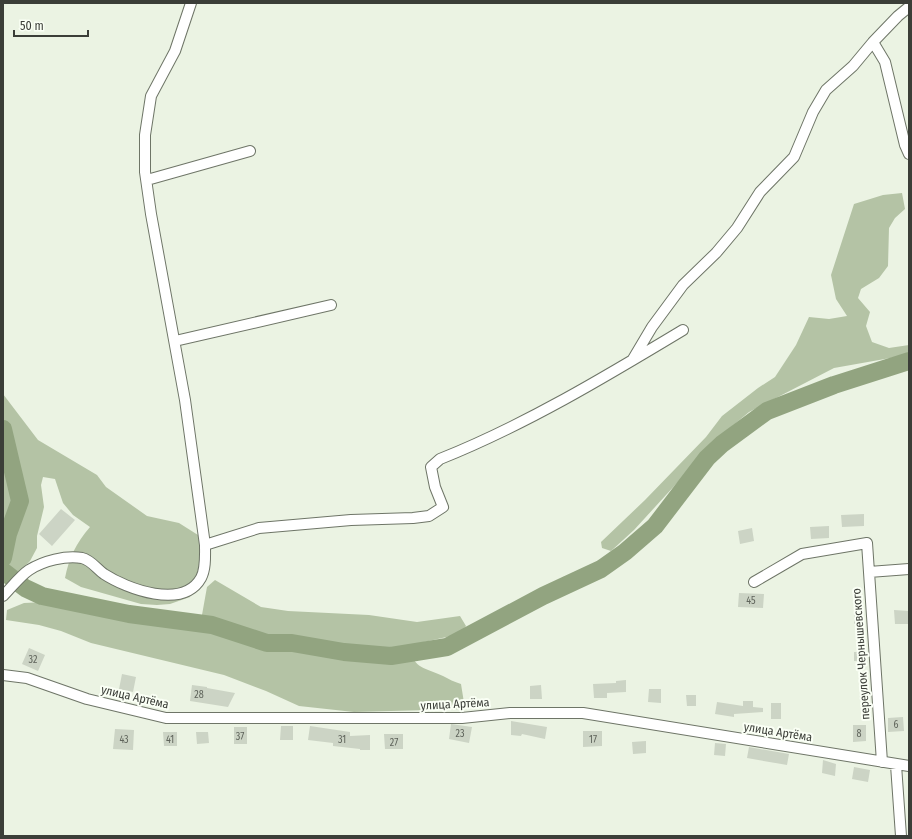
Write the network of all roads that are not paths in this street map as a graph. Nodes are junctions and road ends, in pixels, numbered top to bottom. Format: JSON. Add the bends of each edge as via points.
{"nodes":[{"id":1,"x":191,"y":3,"type":"edge"},
{"id":2,"x":909,"y":7,"type":"edge"},
{"id":3,"x":872,"y":42,"type":"junction"},
{"id":4,"x":250,"y":151,"type":"dead end"},
{"id":5,"x":909,"y":154,"type":"edge"},
{"id":6,"x":147,"y":180,"type":"junction"},
{"id":7,"x":331,"y":305,"type":"dead end"},
{"id":8,"x":683,"y":330,"type":"dead end"},
{"id":9,"x":175,"y":341,"type":"junction"},
{"id":10,"x":632,"y":360,"type":"junction"},
{"id":11,"x":205,"y":545,"type":"junction"},
{"id":12,"x":909,"y":569,"type":"edge"},
{"id":13,"x":869,"y":572,"type":"junction"},
{"id":14,"x":754,"y":582,"type":"dead end"},
{"id":15,"x":3,"y":596,"type":"edge"},
{"id":16,"x":3,"y":675,"type":"edge"},
{"id":17,"x":882,"y":762,"type":"junction"},
{"id":18,"x":896,"y":765,"type":"junction"},
{"id":19,"x":909,"y":766,"type":"edge"},
{"id":20,"x":901,"y":836,"type":"edge"}],
"edges":[{"from":1,"to":6,"type":"street","via":[[175,51],[151,96],[145,135]]},
{"from":2,"to":3,"type":"street"},
{"from":3,"to":5,"type":"street","via":[[884,62]]},
{"from":3,"to":10,"type":"street","via":[[853,66],[826,90],[813,112],[794,157],[760,192],[738,228],[683,285],[652,327]]},
{"from":4,"to":6,"type":"street"},
{"from":6,"to":9,"type":"street"},
{"from":7,"to":9,"type":"street"},
{"from":8,"to":10,"type":"street"},
{"from":9,"to":11,"type":"street"},
{"from":10,"to":11,"type":"street","via":[[511,426],[440,459],[431,467],[443,507],[429,516],[259,528]]},
{"from":11,"to":15,"type":"street","via":[[205,562],[201,578],[191,589],[169,596],[144,592],[104,574],[81,558],[57,559],[29,570]]},
{"from":12,"to":13,"type":"street"},
{"from":13,"to":14,"type":"street","name":"переулок Чернышевского","via":[[867,543],[802,554]]},
{"from":13,"to":17,"type":"street","name":"переулок Чернышевского"},
{"from":16,"to":17,"type":"street","name":"улица Артёма","via":[[28,678],[87,699],[166,718],[462,718],[510,713],[583,713]]},
{"from":17,"to":18,"type":"street","name":"улица Артёма"},
{"from":18,"to":19,"type":"street","name":"улица Артёма"},
{"from":18,"to":20,"type":"street"}]}
